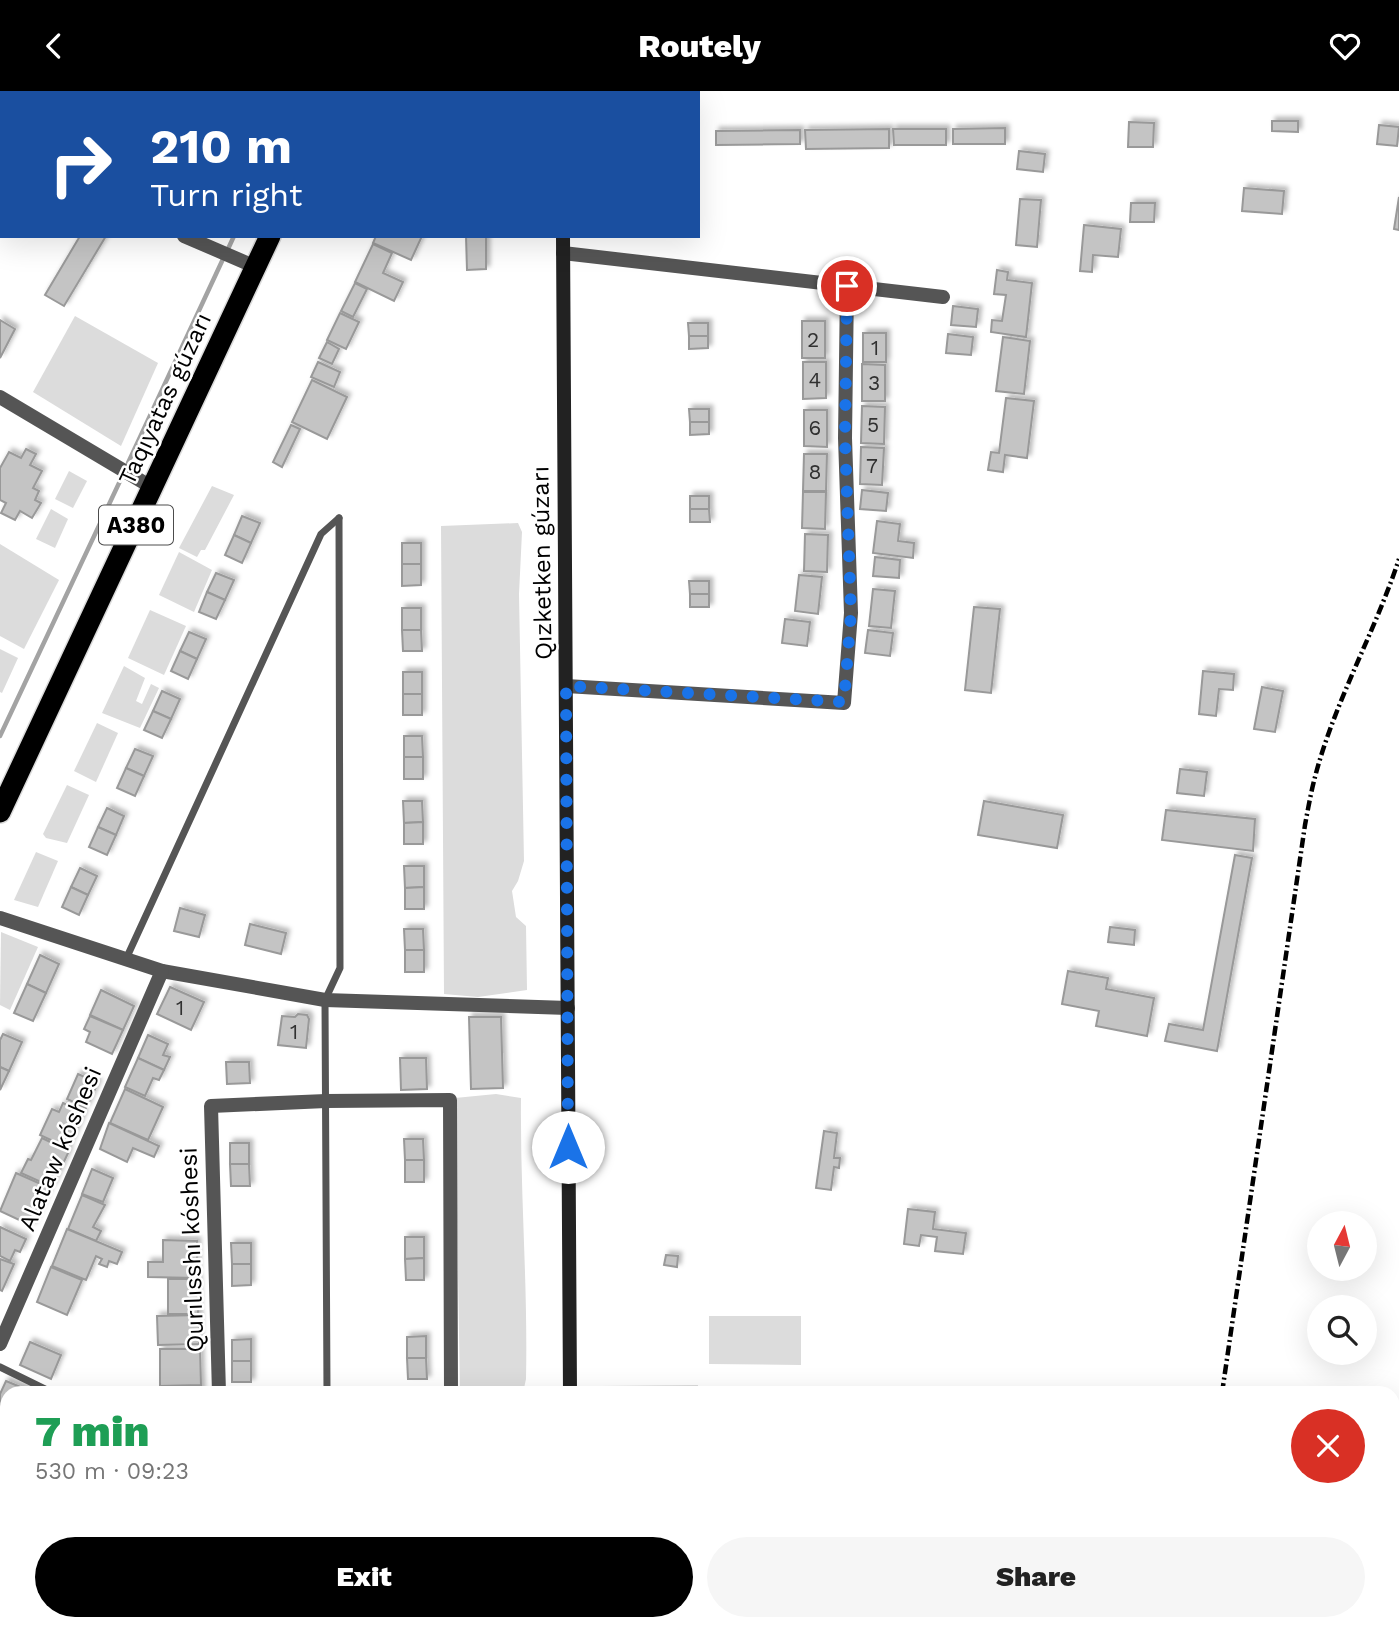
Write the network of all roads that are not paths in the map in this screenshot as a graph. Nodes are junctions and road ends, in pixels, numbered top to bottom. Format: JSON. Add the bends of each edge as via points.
{"nodes":[{"id":1,"x":189,"y":238,"type":"edge"},
{"id":2,"x":269,"y":238,"type":"edge"},
{"id":3,"x":563,"y":238,"type":"edge"},
{"id":4,"x":563,"y":253,"type":"junction"},
{"id":5,"x":256,"y":267,"type":"junction"},
{"id":6,"x":847,"y":286,"type":"junction"},
{"id":7,"x":943,"y":297,"type":"dead end"},
{"id":8,"x":0,"y":397,"type":"edge"},
{"id":9,"x":153,"y":488,"type":"junction"},
{"id":10,"x":566,"y":686,"type":"junction"},
{"id":11,"x":0,"y":812,"type":"edge"},
{"id":12,"x":0,"y":918,"type":"edge"},
{"id":13,"x":126,"y":959,"type":"junction"},
{"id":14,"x":162,"y":971,"type":"junction"},
{"id":15,"x":325,"y":1000,"type":"junction"},
{"id":16,"x":568,"y":1007,"type":"junction"},
{"id":17,"x":326,"y":1101,"type":"junction"},
{"id":18,"x":0,"y":1344,"type":"edge"},
{"id":19,"x":0,"y":1367,"type":"edge"},
{"id":20,"x":39,"y":1386,"type":"edge"},
{"id":21,"x":219,"y":1386,"type":"edge"},
{"id":22,"x":327,"y":1386,"type":"edge"},
{"id":23,"x":451,"y":1386,"type":"edge"},
{"id":24,"x":570,"y":1386,"type":"edge"}],
"edges":[{"from":1,"to":5,"type":"street"},
{"from":2,"to":5,"type":"highway","name":"Taqıyatas gúzarı","number":"A380"},
{"from":3,"to":4,"type":"street","name":"Qızketken gúzarı"},
{"from":4,"to":6,"type":"street"},
{"from":4,"to":10,"type":"street","name":"Qızketken gúzarı"},
{"from":5,"to":9,"type":"highway","name":"Taqıyatas gúzarı","number":"A380"},
{"from":6,"to":7,"type":"street"},
{"from":6,"to":10,"type":"street","via":[[845,438],[851,613],[844,702]]},
{"from":8,"to":9,"type":"street"},
{"from":9,"to":11,"type":"highway","name":"Taqıyatas gúzarı","number":"A380"},
{"from":10,"to":16,"type":"street","name":"Qızketken gúzarı"},
{"from":12,"to":13,"type":"street"},
{"from":13,"to":14,"type":"street"},
{"from":13,"to":15,"type":"lane","via":[[321,534],[339,518],[340,968]]},
{"from":14,"to":15,"type":"street"},
{"from":14,"to":18,"type":"street","name":"Alataw kóshesi"},
{"from":15,"to":16,"type":"street"},
{"from":15,"to":17,"type":"lane"},
{"from":16,"to":24,"type":"street","name":"Qızketken gúzarı"},
{"from":17,"to":21,"type":"street","name":"Qurılısshı kóshesi","via":[[211,1106]]},
{"from":17,"to":22,"type":"lane"},
{"from":17,"to":23,"type":"street","via":[[450,1100]]},
{"from":19,"to":20,"type":"lane"}]}
